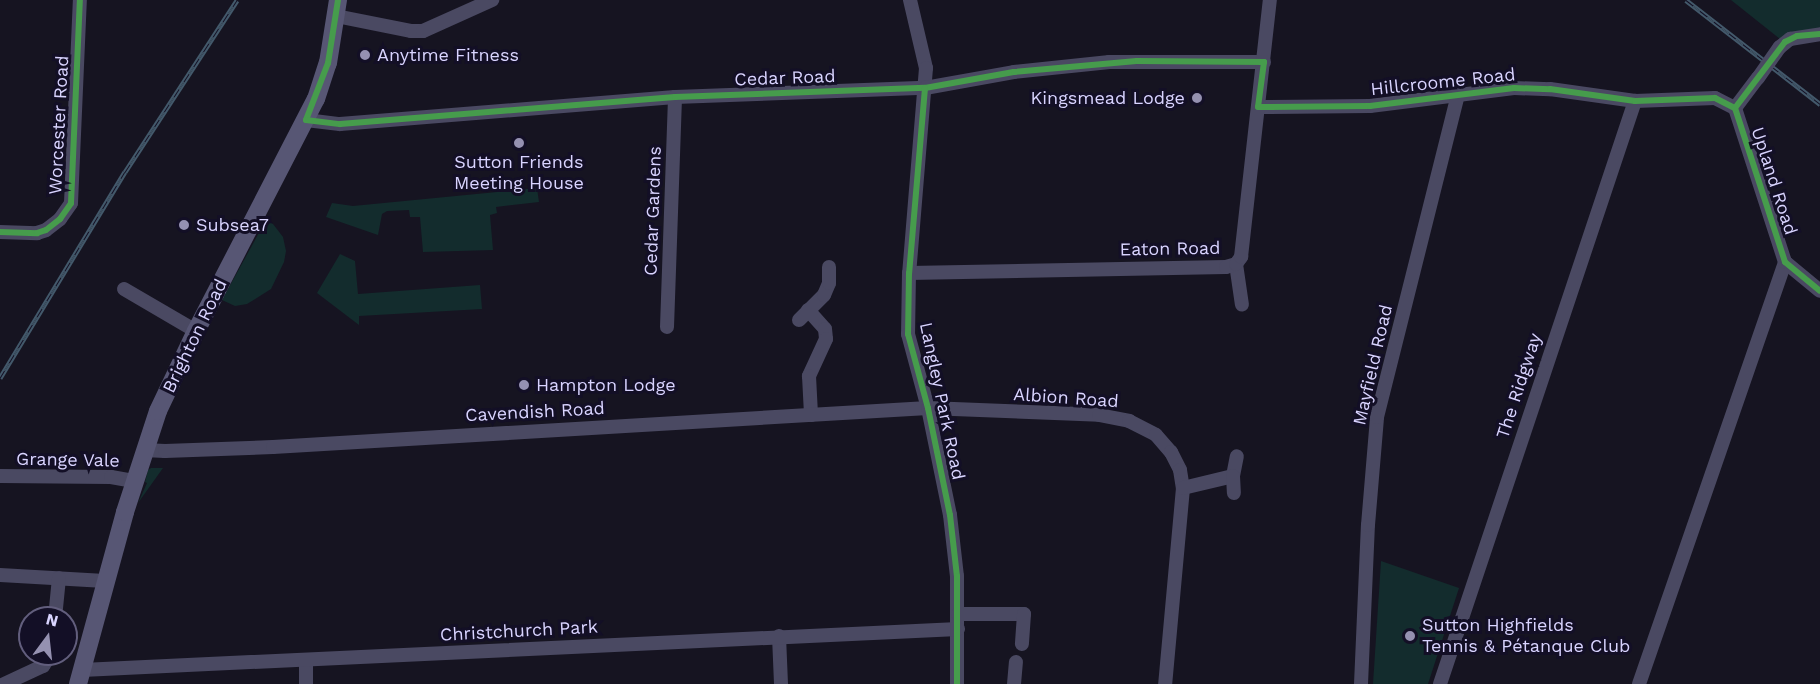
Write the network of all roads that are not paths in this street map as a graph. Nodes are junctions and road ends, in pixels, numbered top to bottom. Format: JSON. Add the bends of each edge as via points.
{"nodes":[{"id":1,"x":80,"y":0,"type":"edge"},
{"id":2,"x":492,"y":0,"type":"edge"},
{"id":3,"x":910,"y":0,"type":"edge"},
{"id":4,"x":1270,"y":0,"type":"edge"},
{"id":5,"x":337,"y":8,"type":"edge"},
{"id":6,"x":1820,"y":34,"type":"edge"},
{"id":7,"x":1264,"y":62,"type":"junction"},
{"id":8,"x":925,"y":88,"type":"junction"},
{"id":9,"x":1458,"y":95,"type":"junction"},
{"id":10,"x":675,"y":97,"type":"junction"},
{"id":11,"x":1635,"y":101,"type":"junction"},
{"id":12,"x":1258,"y":107,"type":"junction"},
{"id":13,"x":1735,"y":108,"type":"junction"},
{"id":14,"x":306,"y":120,"type":"junction"},
{"id":15,"x":0,"y":232,"type":"edge"},
{"id":16,"x":1785,"y":262,"type":"junction"},
{"id":17,"x":1236,"y":264,"type":"junction"},
{"id":18,"x":829,"y":267,"type":"dead end"},
{"id":19,"x":909,"y":273,"type":"junction"},
{"id":20,"x":124,"y":289,"type":"dead end"},
{"id":21,"x":1820,"y":291,"type":"edge"},
{"id":22,"x":1242,"y":305,"type":"dead end"},
{"id":23,"x":667,"y":327,"type":"dead end"},
{"id":24,"x":196,"y":331,"type":"junction"},
{"id":25,"x":928,"y":408,"type":"junction"},
{"id":26,"x":811,"y":415,"type":"junction"},
{"id":27,"x":144,"y":450,"type":"junction"},
{"id":28,"x":1237,"y":456,"type":"dead end"},
{"id":29,"x":0,"y":476,"type":"edge"},
{"id":30,"x":1233,"y":476,"type":"junction"},
{"id":31,"x":134,"y":481,"type":"junction"},
{"id":32,"x":1184,"y":488,"type":"junction"},
{"id":33,"x":1234,"y":493,"type":"dead end"},
{"id":34,"x":0,"y":575,"type":"edge"},
{"id":35,"x":59,"y":579,"type":"junction"},
{"id":36,"x":105,"y":581,"type":"junction"},
{"id":37,"x":56,"y":606,"type":"edge"},
{"id":38,"x":958,"y":614,"type":"junction"},
{"id":39,"x":958,"y":629,"type":"junction"},
{"id":40,"x":779,"y":636,"type":"junction"},
{"id":41,"x":1022,"y":644,"type":"dead end"},
{"id":42,"x":306,"y":660,"type":"junction"},
{"id":43,"x":1016,"y":662,"type":"dead end"},
{"id":44,"x":43,"y":666,"type":"edge"},
{"id":45,"x":80,"y":677,"type":"edge"},
{"id":46,"x":4,"y":684,"type":"edge"},
{"id":47,"x":306,"y":684,"type":"edge"},
{"id":48,"x":781,"y":684,"type":"edge"},
{"id":49,"x":957,"y":684,"type":"edge"},
{"id":50,"x":1014,"y":684,"type":"edge"},
{"id":51,"x":1166,"y":684,"type":"edge"},
{"id":52,"x":1361,"y":684,"type":"edge"},
{"id":53,"x":1440,"y":684,"type":"edge"},
{"id":54,"x":1639,"y":684,"type":"edge"}],
"edges":[{"from":1,"to":15,"type":"street","name":"Worcester Road","via":[[71,203],[46,230]]},
{"from":2,"to":5,"type":"street","via":[[417,32]]},
{"from":3,"to":8,"type":"street","name":"Langley Park Road","via":[[926,68]]},
{"from":4,"to":7,"type":"street","name":"Eaton Road"},
{"from":5,"to":14,"type":"main road","name":"Brighton Road","via":[[325,72]]},
{"from":6,"to":13,"type":"street","bridge":true,"via":[[1797,36],[1780,47]]},
{"from":7,"to":8,"type":"street","name":"Cedar Road","via":[[1147,60],[1075,64]]},
{"from":7,"to":12,"type":"street","name":"Eaton Road"},
{"from":8,"to":10,"type":"street","name":"Cedar Road"},
{"from":8,"to":19,"type":"street","name":"Langley Park Road"},
{"from":9,"to":11,"type":"street","name":"Hillcroome Road","via":[[1514,88],[1550,89]]},
{"from":9,"to":12,"type":"street","name":"Hillcroome Road","via":[[1370,106]]},
{"from":9,"to":52,"type":"street","name":"Mayfield Road","via":[[1377,417]]},
{"from":10,"to":14,"type":"street","name":"Cedar Road","via":[[340,124]]},
{"from":10,"to":23,"type":"street","name":"Cedar Gardens"},
{"from":11,"to":13,"type":"street","name":"Hillcroome Road","via":[[1709,98]]},
{"from":11,"to":53,"type":"street","name":"The Ridgway"},
{"from":12,"to":17,"type":"street","name":"Eaton Road","via":[[1241,257]]},
{"from":13,"to":16,"type":"street","name":"Upland Road"},
{"from":14,"to":24,"type":"main road","name":"Brighton Road"},
{"from":16,"to":21,"type":"street"},
{"from":16,"to":54,"type":"street","name":"Upland Road"},
{"from":17,"to":19,"type":"street","name":"Eaton Road"},
{"from":17,"to":22,"type":"street"},
{"from":18,"to":26,"type":"street","via":[[825,295],[804,315],[825,329],[826,339],[809,376]]},
{"from":19,"to":25,"type":"street","name":"Langley Park Road","via":[[908,334]]},
{"from":20,"to":24,"type":"street"},
{"from":24,"to":27,"type":"main road","name":"Brighton Road"},
{"from":25,"to":26,"type":"street","name":"Cavendish Road"},
{"from":25,"to":32,"type":"street","name":"Albion Road","via":[[1099,415],[1129,421],[1156,435],[1171,452]]},
{"from":25,"to":38,"type":"street","name":"Langley Park Road","via":[[950,515]]},
{"from":26,"to":27,"type":"street","name":"Cavendish Road","via":[[273,447]]},
{"from":27,"to":31,"type":"main road","name":"Brighton Road"},
{"from":28,"to":30,"type":"street"},
{"from":29,"to":31,"type":"street","name":"Grange Vale","via":[[111,477]]},
{"from":30,"to":32,"type":"street"},
{"from":30,"to":33,"type":"street"},
{"from":31,"to":36,"type":"main road","name":"Brighton Road"},
{"from":32,"to":51,"type":"street","name":"Albion Road"},
{"from":34,"to":35,"type":"street"},
{"from":35,"to":36,"type":"street"},
{"from":35,"to":37,"type":"street"},
{"from":36,"to":45,"type":"main road","name":"Brighton Road"},
{"from":38,"to":39,"type":"street","name":"Langley Park Road"},
{"from":38,"to":41,"type":"street","via":[[1024,608]]},
{"from":39,"to":40,"type":"street","name":"Christchurch Park"},
{"from":39,"to":49,"type":"street","name":"Langley Park Road"},
{"from":40,"to":42,"type":"street","name":"Christchurch Park"},
{"from":40,"to":48,"type":"street"},
{"from":42,"to":45,"type":"street","name":"Christchurch Park"},
{"from":42,"to":47,"type":"street"},
{"from":43,"to":50,"type":"street"},
{"from":44,"to":46,"type":"street"}]}
